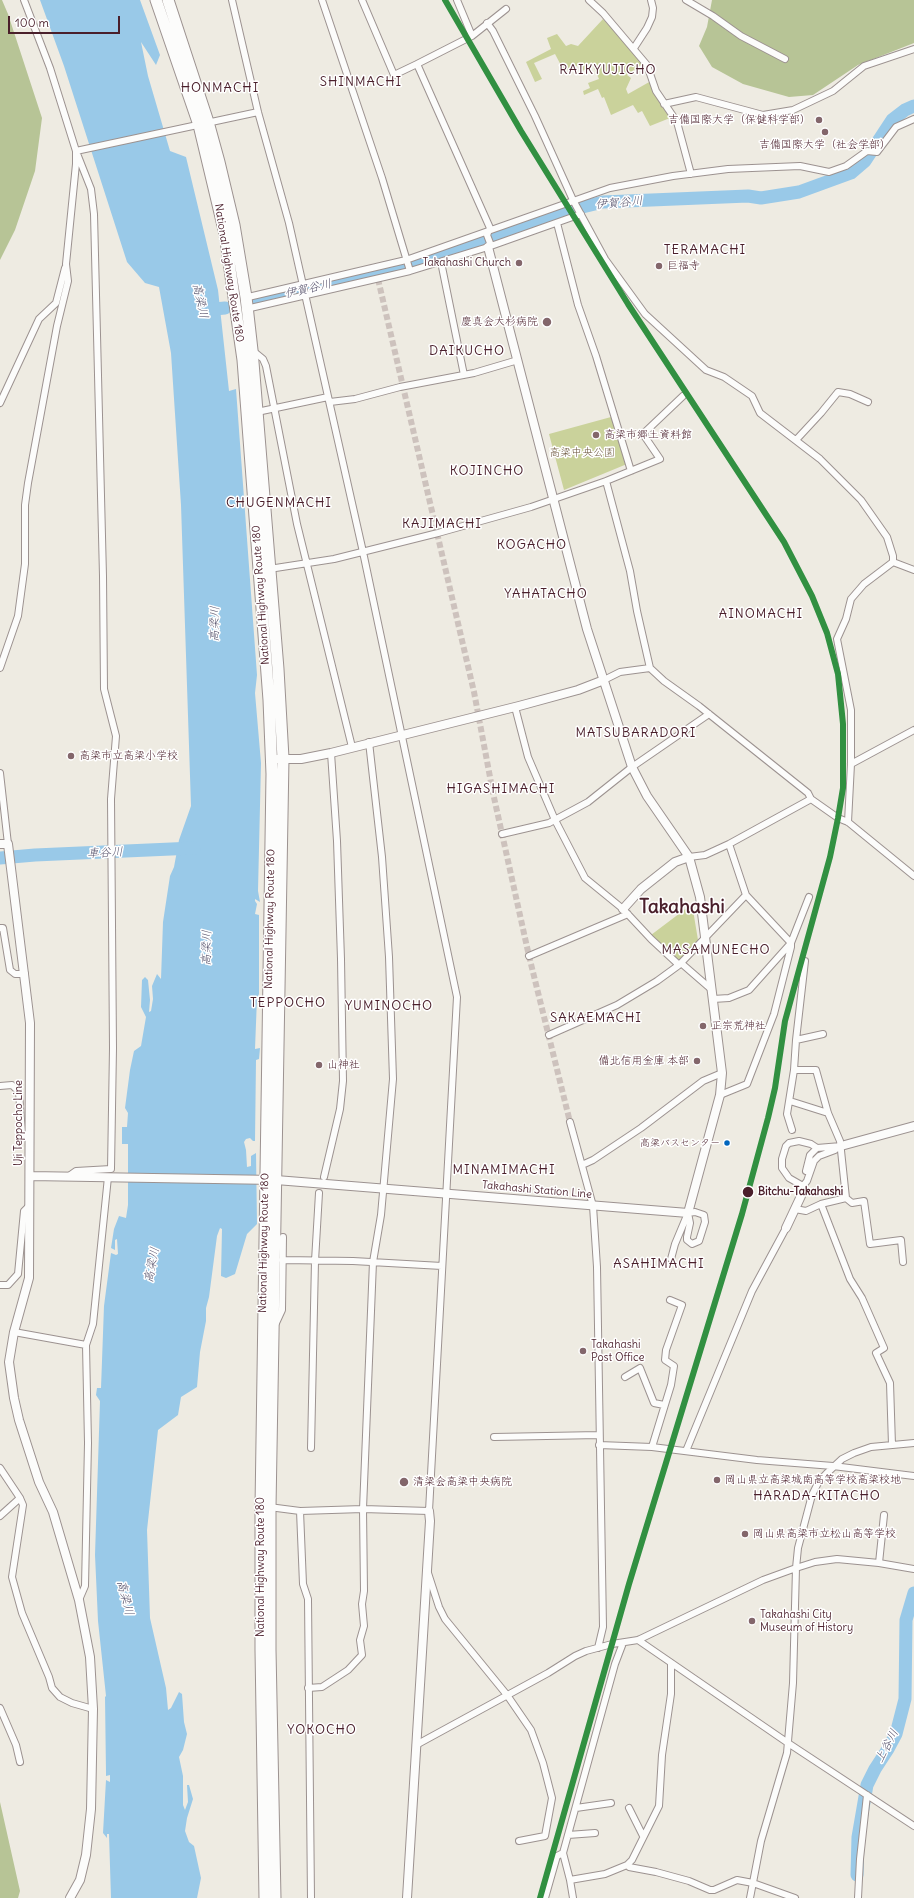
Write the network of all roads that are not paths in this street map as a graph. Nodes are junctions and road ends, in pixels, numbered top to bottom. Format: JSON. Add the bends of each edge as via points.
{"nodes":[{"id":1,"x":24,"y":0,"type":"edge"},
{"id":2,"x":156,"y":0,"type":"edge"},
{"id":3,"x":168,"y":0,"type":"edge"},
{"id":4,"x":232,"y":0,"type":"edge"},
{"id":5,"x":322,"y":0,"type":"edge"},
{"id":6,"x":362,"y":0,"type":"edge"},
{"id":7,"x":457,"y":0,"type":"edge"},
{"id":8,"x":589,"y":0,"type":"edge"},
{"id":9,"x":651,"y":0,"type":"edge"},
{"id":10,"x":686,"y":0,"type":"edge"},
{"id":11,"x":506,"y":10,"type":"dead end"},
{"id":12,"x":488,"y":23,"type":"junction"},
{"id":13,"x":472,"y":36,"type":"junction"},
{"id":14,"x":634,"y":48,"type":"junction"},
{"id":15,"x":914,"y":49,"type":"edge"},
{"id":16,"x":785,"y":59,"type":"dead end"},
{"id":17,"x":417,"y":64,"type":"junction"},
{"id":18,"x":664,"y":104,"type":"junction"},
{"id":19,"x":258,"y":112,"type":"junction"},
{"id":20,"x":914,"y":119,"type":"edge"},
{"id":21,"x":199,"y":125,"type":"junction"},
{"id":22,"x":76,"y":151,"type":"junction"},
{"id":23,"x":691,"y":174,"type":"junction"},
{"id":24,"x":573,"y":200,"type":"junction"},
{"id":25,"x":580,"y":214,"type":"junction"},
{"id":26,"x":557,"y":224,"type":"junction"},
{"id":27,"x":488,"y":234,"type":"junction"},
{"id":28,"x":489,"y":245,"type":"junction"},
{"id":29,"x":407,"y":261,"type":"junction"},
{"id":30,"x":441,"y":262,"type":"junction"},
{"id":31,"x":66,"y":264,"type":"junction"},
{"id":32,"x":409,"y":270,"type":"junction"},
{"id":33,"x":349,"y":275,"type":"junction"},
{"id":34,"x":351,"y":284,"type":"junction"},
{"id":35,"x":302,"y":286,"type":"junction"},
{"id":36,"x":305,"y":295,"type":"junction"},
{"id":37,"x":246,"y":297,"type":"junction"},
{"id":38,"x":240,"y":307,"type":"junction"},
{"id":39,"x":252,"y":350,"type":"junction"},
{"id":40,"x":518,"y":360,"type":"junction"},
{"id":41,"x":464,"y":375,"type":"junction"},
{"id":42,"x":683,"y":396,"type":"dead end"},
{"id":43,"x":329,"y":400,"type":"junction"},
{"id":44,"x":868,"y":402,"type":"dead end"},
{"id":45,"x":0,"y":403,"type":"edge"},
{"id":46,"x":275,"y":409,"type":"junction"},
{"id":47,"x":257,"y":412,"type":"junction"},
{"id":48,"x":796,"y":440,"type":"junction"},
{"id":49,"x":631,"y":471,"type":"junction"},
{"id":50,"x":606,"y":482,"type":"junction"},
{"id":51,"x":552,"y":499,"type":"junction"},
{"id":52,"x":363,"y":552,"type":"junction"},
{"id":53,"x":893,"y":562,"type":"junction"},
{"id":54,"x":307,"y":564,"type":"junction"},
{"id":55,"x":264,"y":570,"type":"junction"},
{"id":56,"x":914,"y":570,"type":"edge"},
{"id":57,"x":0,"y":668,"type":"edge"},
{"id":58,"x":650,"y":668,"type":"junction"},
{"id":59,"x":604,"y":680,"type":"junction"},
{"id":60,"x":515,"y":707,"type":"junction"},
{"id":61,"x":709,"y":714,"type":"junction"},
{"id":62,"x":914,"y":730,"type":"edge"},
{"id":63,"x":402,"y":734,"type":"junction"},
{"id":64,"x":369,"y":742,"type":"junction"},
{"id":65,"x":352,"y":747,"type":"junction"},
{"id":66,"x":330,"y":753,"type":"junction"},
{"id":67,"x":283,"y":758,"type":"junction"},
{"id":68,"x":271,"y":759,"type":"junction"},
{"id":69,"x":851,"y":764,"type":"junction"},
{"id":70,"x":632,"y":767,"type":"junction"},
{"id":71,"x":0,"y":773,"type":"edge"},
{"id":72,"x":811,"y":799,"type":"junction"},
{"id":73,"x":555,"y":820,"type":"junction"},
{"id":74,"x":848,"y":822,"type":"junction"},
{"id":75,"x":502,"y":834,"type":"dead end"},
{"id":76,"x":729,"y":844,"type":"junction"},
{"id":77,"x":6,"y":846,"type":"edge"},
{"id":78,"x":689,"y":857,"type":"junction"},
{"id":79,"x":914,"y":876,"type":"edge"},
{"id":80,"x":746,"y":896,"type":"junction"},
{"id":81,"x":809,"y":897,"type":"dead end"},
{"id":82,"x":626,"y":911,"type":"junction"},
{"id":83,"x":0,"y":928,"type":"edge"},
{"id":84,"x":705,"y":936,"type":"junction"},
{"id":85,"x":791,"y":943,"type":"junction"},
{"id":86,"x":529,"y":956,"type":"dead end"},
{"id":87,"x":805,"y":961,"type":"dead end"},
{"id":88,"x":680,"y":964,"type":"junction"},
{"id":89,"x":24,"y":974,"type":"junction"},
{"id":90,"x":711,"y":989,"type":"junction"},
{"id":91,"x":713,"y":999,"type":"junction"},
{"id":92,"x":823,"y":1034,"type":"dead end"},
{"id":93,"x":549,"y":1035,"type":"dead end"},
{"id":94,"x":796,"y":1040,"type":"junction"},
{"id":95,"x":794,"y":1070,"type":"junction"},
{"id":96,"x":722,"y":1073,"type":"junction"},
{"id":97,"x":0,"y":1086,"type":"edge"},
{"id":98,"x":720,"y":1095,"type":"junction"},
{"id":99,"x":790,"y":1101,"type":"junction"},
{"id":100,"x":828,"y":1113,"type":"junction"},
{"id":101,"x":570,"y":1122,"type":"tunnel mouth"},
{"id":102,"x":914,"y":1126,"type":"edge"},
{"id":103,"x":792,"y":1130,"type":"dead end"},
{"id":104,"x":30,"y":1136,"type":"junction"},
{"id":105,"x":841,"y":1146,"type":"junction"},
{"id":106,"x":817,"y":1148,"type":"junction"},
{"id":107,"x":582,"y":1165,"type":"junction"},
{"id":108,"x":30,"y":1176,"type":"junction"},
{"id":109,"x":69,"y":1176,"type":"junction"},
{"id":110,"x":108,"y":1177,"type":"junction"},
{"id":111,"x":324,"y":1177,"type":"dead end"},
{"id":112,"x":266,"y":1180,"type":"junction"},
{"id":113,"x":803,"y":1186,"type":"junction"},
{"id":114,"x":383,"y":1190,"type":"junction"},
{"id":115,"x":319,"y":1193,"type":"dead end"},
{"id":116,"x":447,"y":1194,"type":"junction"},
{"id":117,"x":846,"y":1198,"type":"junction"},
{"id":118,"x":821,"y":1204,"type":"junction"},
{"id":119,"x":593,"y":1206,"type":"junction"},
{"id":120,"x":28,"y":1207,"type":"junction"},
{"id":121,"x":795,"y":1209,"type":"junction"},
{"id":122,"x":688,"y":1213,"type":"junction"},
{"id":123,"x":786,"y":1228,"type":"joint"},
{"id":124,"x":283,"y":1237,"type":"dead end"},
{"id":125,"x":671,"y":1259,"type":"dead end"},
{"id":126,"x":282,"y":1260,"type":"junction"},
{"id":127,"x":315,"y":1261,"type":"junction"},
{"id":128,"x":373,"y":1262,"type":"junction"},
{"id":129,"x":903,"y":1262,"type":"dead end"},
{"id":130,"x":442,"y":1266,"type":"junction"},
{"id":131,"x":0,"y":1285,"type":"edge"},
{"id":132,"x":670,"y":1300,"type":"dead end"},
{"id":133,"x":273,"y":1328,"type":"junction"},
{"id":134,"x":14,"y":1332,"type":"junction"},
{"id":135,"x":86,"y":1345,"type":"junction"},
{"id":136,"x":626,"y":1377,"type":"dead end"},
{"id":137,"x":664,"y":1405,"type":"junction"},
{"id":138,"x":599,"y":1435,"type":"junction"},
{"id":139,"x":494,"y":1437,"type":"dead end"},
{"id":140,"x":914,"y":1443,"type":"edge"},
{"id":141,"x":599,"y":1445,"type":"junction"},
{"id":142,"x":892,"y":1445,"type":"junction"},
{"id":143,"x":652,"y":1447,"type":"junction"},
{"id":144,"x":311,"y":1448,"type":"dead end"},
{"id":145,"x":686,"y":1450,"type":"junction"},
{"id":146,"x":833,"y":1466,"type":"junction"},
{"id":147,"x":0,"y":1468,"type":"edge"},
{"id":148,"x":914,"y":1476,"type":"edge"},
{"id":149,"x":20,"y":1498,"type":"junction"},
{"id":150,"x":266,"y":1506,"type":"junction"},
{"id":151,"x":363,"y":1509,"type":"junction"},
{"id":152,"x":300,"y":1511,"type":"junction"},
{"id":153,"x":429,"y":1511,"type":"junction"},
{"id":154,"x":884,"y":1515,"type":"dead end"},
{"id":155,"x":0,"y":1516,"type":"edge"},
{"id":156,"x":879,"y":1563,"type":"junction"},
{"id":157,"x":426,"y":1568,"type":"junction"},
{"id":158,"x":796,"y":1568,"type":"junction"},
{"id":159,"x":914,"y":1569,"type":"edge"},
{"id":160,"x":79,"y":1600,"type":"junction"},
{"id":161,"x":638,"y":1640,"type":"junction"},
{"id":162,"x":624,"y":1643,"type":"junction"},
{"id":163,"x":598,"y":1648,"type":"junction"},
{"id":164,"x":671,"y":1664,"type":"junction"},
{"id":165,"x":308,"y":1688,"type":"junction"},
{"id":166,"x":507,"y":1695,"type":"junction"},
{"id":167,"x":0,"y":1708,"type":"edge"},
{"id":168,"x":93,"y":1709,"type":"junction"},
{"id":169,"x":788,"y":1743,"type":"junction"},
{"id":170,"x":416,"y":1745,"type":"junction"},
{"id":171,"x":20,"y":1762,"type":"dead end"},
{"id":172,"x":867,"y":1795,"type":"junction"},
{"id":173,"x":611,"y":1803,"type":"dead end"},
{"id":174,"x":576,"y":1808,"type":"junction"},
{"id":175,"x":629,"y":1808,"type":"dead end"},
{"id":176,"x":914,"y":1826,"type":"edge"},
{"id":177,"x":595,"y":1833,"type":"dead end"},
{"id":178,"x":568,"y":1835,"type":"junction"},
{"id":179,"x":643,"y":1836,"type":"junction"},
{"id":180,"x":519,"y":1841,"type":"dead end"},
{"id":181,"x":563,"y":1854,"type":"junction"},
{"id":182,"x":627,"y":1865,"type":"junction"},
{"id":183,"x":570,"y":1880,"type":"junction"},
{"id":184,"x":753,"y":1883,"type":"junction"},
{"id":185,"x":73,"y":1897,"type":"edge"},
{"id":186,"x":265,"y":1898,"type":"edge"},
{"id":187,"x":275,"y":1898,"type":"edge"},
{"id":188,"x":311,"y":1898,"type":"edge"},
{"id":189,"x":407,"y":1898,"type":"edge"},
{"id":190,"x":545,"y":1898,"type":"edge"},
{"id":191,"x":573,"y":1898,"type":"edge"},
{"id":192,"x":750,"y":1898,"type":"edge"},
{"id":193,"x":792,"y":1898,"type":"edge"},
{"id":194,"x":858,"y":1898,"type":"edge"}],
"edges":[{"from":1,"to":22,"type":"street","via":[[50,68]]},
{"from":2,"to":21,"type":"highway","name":"National Highway Route 180"},
{"from":3,"to":21,"type":"highway","name":"National Highway Route 180"},
{"from":4,"to":19,"type":"street"},
{"from":5,"to":29,"type":"street"},
{"from":6,"to":17,"type":"street","via":[[394,75]]},
{"from":7,"to":13,"type":"street"},
{"from":8,"to":14,"type":"street"},
{"from":9,"to":14,"type":"street","via":[[652,17]]},
{"from":10,"to":16,"type":"street","via":[[741,36]]},
{"from":11,"to":12,"type":"street"},
{"from":12,"to":13,"type":"street"},
{"from":12,"to":24,"type":"street","via":[[535,116]]},
{"from":13,"to":17,"type":"street"},
{"from":14,"to":18,"type":"street","via":[[647,65],[656,91]]},
{"from":15,"to":18,"type":"street","via":[[864,66],[833,91],[793,110],[763,115],[696,97]]},
{"from":17,"to":27,"type":"street","via":[[490,228]]},
{"from":18,"to":23,"type":"street","via":[[676,122]]},
{"from":19,"to":21,"type":"street"},
{"from":19,"to":35,"type":"street","via":[[289,223]]},
{"from":20,"to":23,"type":"street","via":[[896,127],[877,152],[867,151],[846,166],[829,172],[800,166],[773,166]]},
{"from":21,"to":22,"type":"street"},
{"from":21,"to":37,"type":"highway","name":"National Highway Route 180","via":[[232,218]]},
{"from":21,"to":38,"type":"highway","name":"National Highway Route 180"},
{"from":22,"to":31,"type":"street"},
{"from":22,"to":109,"type":"street","via":[[91,190],[94,214],[104,689],[116,736],[111,799],[111,1169],[76,1171]]},
{"from":23,"to":24,"type":"street","via":[[610,188]]},
{"from":24,"to":25,"type":"street"},
{"from":24,"to":27,"type":"street"},
{"from":25,"to":26,"type":"street"},
{"from":25,"to":48,"type":"street","via":[[605,259],[645,314],[706,370],[752,396],[760,413]]},
{"from":26,"to":28,"type":"street"},
{"from":26,"to":49,"type":"street","via":[[578,305]]},
{"from":27,"to":28,"type":"street"},
{"from":27,"to":29,"type":"street"},
{"from":28,"to":30,"type":"street"},
{"from":28,"to":40,"type":"street"},
{"from":29,"to":32,"type":"street"},
{"from":29,"to":33,"type":"street"},
{"from":30,"to":32,"type":"street"},
{"from":30,"to":41,"type":"street"},
{"from":31,"to":45,"type":"street","via":[[56,303],[39,319]]},
{"from":31,"to":57,"type":"street","via":[[68,281],[57,326],[25,505],[25,564],[18,616]]},
{"from":32,"to":34,"type":"street"},
{"from":33,"to":34,"type":"street"},
{"from":33,"to":35,"type":"street"},
{"from":34,"to":36,"type":"street"},
{"from":35,"to":36,"type":"street"},
{"from":35,"to":37,"type":"street"},
{"from":36,"to":38,"type":"street"},
{"from":36,"to":43,"type":"street"},
{"from":37,"to":38,"type":"highway","name":"National Highway Route 180"},
{"from":38,"to":39,"type":"highway","name":"National Highway Route 180"},
{"from":38,"to":55,"type":"highway","name":"National Highway Route 180"},
{"from":39,"to":46,"type":"street","via":[[263,359],[266,366]]},
{"from":39,"to":47,"type":"highway","name":"National Highway Route 180"},
{"from":40,"to":41,"type":"street"},
{"from":40,"to":51,"type":"street"},
{"from":41,"to":43,"type":"street","via":[[400,387],[355,399]]},
{"from":42,"to":49,"type":"street","via":[[643,434],[660,459]]},
{"from":43,"to":46,"type":"street"},
{"from":43,"to":52,"type":"street"},
{"from":44,"to":48,"type":"street","via":[[838,392]]},
{"from":46,"to":47,"type":"street"},
{"from":46,"to":54,"type":"street"},
{"from":47,"to":55,"type":"highway","name":"National Highway Route 180"},
{"from":48,"to":53,"type":"street","via":[[820,459],[860,500],[887,537]]},
{"from":49,"to":50,"type":"street"},
{"from":50,"to":51,"type":"street"},
{"from":50,"to":58,"type":"street","via":[[630,571]]},
{"from":51,"to":52,"type":"street","via":[[532,507]]},
{"from":51,"to":59,"type":"street","via":[[587,629]]},
{"from":52,"to":54,"type":"street"},
{"from":52,"to":63,"type":"street"},
{"from":53,"to":56,"type":"street"},
{"from":53,"to":69,"type":"street","via":[[864,584],[851,599],[837,639],[851,710]]},
{"from":54,"to":55,"type":"street"},
{"from":54,"to":65,"type":"street"},
{"from":55,"to":67,"type":"highway","name":"National Highway Route 180"},
{"from":55,"to":68,"type":"highway","name":"National Highway Route 180"},
{"from":58,"to":59,"type":"street","via":[[620,672]]},
{"from":58,"to":61,"type":"street"},
{"from":59,"to":60,"type":"street","via":[[578,690]]},
{"from":59,"to":70,"type":"street"},
{"from":60,"to":63,"type":"street"},
{"from":60,"to":73,"type":"street","via":[[528,758]]},
{"from":61,"to":70,"type":"street"},
{"from":61,"to":72,"type":"street","via":[[808,793]]},
{"from":62,"to":69,"type":"street"},
{"from":63,"to":64,"type":"street"},
{"from":63,"to":116,"type":"street","via":[[457,997]]},
{"from":64,"to":65,"type":"street"},
{"from":64,"to":114,"type":"street","via":[[382,857],[389,957],[393,1079]]},
{"from":65,"to":66,"type":"street"},
{"from":66,"to":67,"type":"street"},
{"from":66,"to":111,"type":"street","via":[[342,959],[344,1081]]},
{"from":67,"to":68,"type":"street"},
{"from":67,"to":112,"type":"highway","name":"National Highway Route 180"},
{"from":68,"to":112,"type":"highway","name":"National Highway Route 180"},
{"from":69,"to":74,"type":"street"},
{"from":70,"to":73,"type":"street","via":[[588,802]]},
{"from":70,"to":78,"type":"street","via":[[647,796]]},
{"from":71,"to":77,"type":"street"},
{"from":72,"to":74,"type":"street"},
{"from":72,"to":76,"type":"street"},
{"from":73,"to":75,"type":"street"},
{"from":73,"to":82,"type":"street","via":[[585,878]]},
{"from":74,"to":79,"type":"street"},
{"from":76,"to":78,"type":"street","via":[[705,855]]},
{"from":76,"to":80,"type":"street"},
{"from":77,"to":89,"type":"street","name":"Uji Teppocho Line"},
{"from":78,"to":82,"type":"street","via":[[674,862],[647,884],[628,902]]},
{"from":78,"to":84,"type":"street","via":[[700,897]]},
{"from":80,"to":84,"type":"street"},
{"from":80,"to":85,"type":"street"},
{"from":81,"to":85,"type":"street"},
{"from":82,"to":86,"type":"street"},
{"from":82,"to":88,"type":"street","via":[[651,939]]},
{"from":83,"to":89,"type":"street","via":[[5,940],[10,970],[15,974]]},
{"from":84,"to":88,"type":"street"},
{"from":84,"to":90,"type":"street"},
{"from":85,"to":91,"type":"street","via":[[749,990],[729,998]]},
{"from":85,"to":98,"type":"street","via":[[774,1014],[747,1084]]},
{"from":87,"to":94,"type":"street"},
{"from":88,"to":90,"type":"street"},
{"from":88,"to":93,"type":"street","via":[[617,1005]]},
{"from":89,"to":104,"type":"street","name":"Uji Teppocho Line","via":[[30,1023]]},
{"from":90,"to":91,"type":"street"},
{"from":91,"to":96,"type":"street"},
{"from":92,"to":94,"type":"street"},
{"from":94,"to":95,"type":"street"},
{"from":95,"to":99,"type":"street"},
{"from":95,"to":100,"type":"street","via":[[816,1070]]},
{"from":96,"to":98,"type":"street"},
{"from":96,"to":107,"type":"street","via":[[703,1081],[641,1128]]},
{"from":97,"to":104,"type":"street","via":[[12,1086],[19,1092],[22,1134]]},
{"from":98,"to":122,"type":"street"},
{"from":99,"to":100,"type":"street"},
{"from":99,"to":103,"type":"street","via":[[787,1114]]},
{"from":100,"to":105,"type":"street"},
{"from":101,"to":107,"type":"street"},
{"from":102,"to":105,"type":"street"},
{"from":104,"to":108,"type":"street","name":"Uji Teppocho Line"},
{"from":105,"to":106,"type":"street"},
{"from":105,"to":113,"type":"street","via":[[816,1158]]},
{"from":105,"to":117,"type":"street"},
{"from":106,"to":113,"type":"street","via":[[810,1155]]},
{"from":106,"to":113,"type":"street","via":[[799,1141],[789,1143],[784,1150],[782,1168],[789,1178]]},
{"from":107,"to":119,"type":"street"},
{"from":108,"to":109,"type":"street","name":"Uji Teppocho Line"},
{"from":108,"to":120,"type":"street"},
{"from":109,"to":110,"type":"street","name":"Uji Teppocho Line"},
{"from":110,"to":112,"type":"street","name":"Uji Teppocho Line"},
{"from":110,"to":135,"type":"street","via":[[93,1324]]},
{"from":112,"to":114,"type":"street","name":"Takahashi Station Line"},
{"from":112,"to":133,"type":"highway","name":"National Highway Route 180"},
{"from":112,"to":150,"type":"highway","name":"National Highway Route 180"},
{"from":113,"to":121,"type":"street"},
{"from":114,"to":116,"type":"street","name":"Takahashi Station Line"},
{"from":114,"to":128,"type":"street"},
{"from":115,"to":127,"type":"street"},
{"from":116,"to":119,"type":"street","name":"Takahashi Station Line"},
{"from":116,"to":130,"type":"street"},
{"from":117,"to":118,"type":"street"},
{"from":117,"to":129,"type":"street","via":[[852,1202],[864,1201],[870,1244],[901,1240]]},
{"from":118,"to":121,"type":"street","via":[[806,1211]]},
{"from":118,"to":142,"type":"street","via":[[850,1279],[862,1298],[884,1348],[876,1353],[890,1383]]},
{"from":119,"to":122,"type":"street","name":"Takahashi Station Line"},
{"from":119,"to":138,"type":"street","via":[[597,1281]]},
{"from":120,"to":131,"type":"street","via":[[24,1211],[18,1274],[8,1285]]},
{"from":120,"to":134,"type":"street","via":[[29,1278]]},
{"from":121,"to":123,"type":"street"},
{"from":122,"to":122,"type":"street","via":[[701,1213],[705,1218],[701,1238],[692,1244],[686,1237],[690,1223]]},
{"from":122,"to":125,"type":"street"},
{"from":123,"to":145,"type":"street","via":[[752,1291]]},
{"from":124,"to":126,"type":"street"},
{"from":126,"to":127,"type":"street"},
{"from":126,"to":133,"type":"street","via":[[282,1310]]},
{"from":127,"to":128,"type":"street"},
{"from":127,"to":144,"type":"street"},
{"from":128,"to":130,"type":"street"},
{"from":128,"to":151,"type":"street"},
{"from":130,"to":153,"type":"street"},
{"from":132,"to":137,"type":"street","via":[[682,1305],[665,1360],[674,1366]]},
{"from":133,"to":150,"type":"highway","name":"National Highway Route 180"},
{"from":134,"to":135,"type":"street"},
{"from":134,"to":160,"type":"street","via":[[9,1362],[19,1420],[39,1482],[53,1512]]},
{"from":135,"to":160,"type":"street","via":[[88,1443],[85,1586]]},
{"from":136,"to":137,"type":"street","via":[[640,1368],[654,1403]]},
{"from":137,"to":143,"type":"street"},
{"from":138,"to":139,"type":"street"},
{"from":138,"to":141,"type":"street"},
{"from":140,"to":142,"type":"street"},
{"from":141,"to":143,"type":"street"},
{"from":141,"to":163,"type":"street","via":[[603,1627]]},
{"from":142,"to":146,"type":"street","via":[[864,1448]]},
{"from":143,"to":145,"type":"street"},
{"from":145,"to":146,"type":"street","via":[[757,1460]]},
{"from":146,"to":148,"type":"street"},
{"from":146,"to":158,"type":"street","via":[[818,1483],[812,1495],[798,1548]]},
{"from":147,"to":149,"type":"street"},
{"from":149,"to":155,"type":"street"},
{"from":149,"to":168,"type":"street","via":[[22,1506],[12,1576],[22,1613],[52,1688],[60,1697]]},
{"from":150,"to":152,"type":"street"},
{"from":150,"to":186,"type":"highway","name":"National Highway Route 180","via":[[261,1650]]},
{"from":150,"to":187,"type":"highway","name":"National Highway Route 180"},
{"from":151,"to":152,"type":"street"},
{"from":151,"to":153,"type":"street"},
{"from":151,"to":165,"type":"street","via":[[364,1626],[360,1640],[362,1655],[348,1670],[322,1687]]},
{"from":152,"to":165,"type":"street","via":[[303,1584],[308,1599]]},
{"from":153,"to":157,"type":"street"},
{"from":154,"to":156,"type":"street"},
{"from":156,"to":158,"type":"street","via":[[837,1559]]},
{"from":156,"to":159,"type":"street"},
{"from":157,"to":166,"type":"street","via":[[445,1619]]},
{"from":157,"to":170,"type":"street"},
{"from":158,"to":161,"type":"street","via":[[763,1580]]},
{"from":158,"to":169,"type":"street"},
{"from":160,"to":168,"type":"street","via":[[90,1657]]},
{"from":161,"to":162,"type":"street"},
{"from":161,"to":164,"type":"street"},
{"from":162,"to":163,"type":"street"},
{"from":162,"to":174,"type":"street"},
{"from":163,"to":166,"type":"street","via":[[575,1656]]},
{"from":164,"to":169,"type":"street"},
{"from":164,"to":179,"type":"street","via":[[671,1694],[662,1755],[659,1806]]},
{"from":165,"to":188,"type":"street"},
{"from":166,"to":170,"type":"street"},
{"from":166,"to":180,"type":"street","via":[[531,1730],[552,1798],[545,1836]]},
{"from":167,"to":171,"type":"street","via":[[16,1745]]},
{"from":168,"to":185,"type":"street","via":[[90,1817],[86,1855]]},
{"from":169,"to":172,"type":"street"},
{"from":169,"to":184,"type":"street","via":[[781,1776],[761,1841]]},
{"from":170,"to":189,"type":"street"},
{"from":172,"to":176,"type":"street"},
{"from":172,"to":194,"type":"street"},
{"from":173,"to":174,"type":"street"},
{"from":174,"to":178,"type":"street"},
{"from":175,"to":179,"type":"street"},
{"from":177,"to":178,"type":"street"},
{"from":178,"to":181,"type":"street"},
{"from":179,"to":182,"type":"street"},
{"from":181,"to":183,"type":"street"},
{"from":181,"to":190,"type":"street","via":[[557,1856]]},
{"from":182,"to":183,"type":"street","via":[[605,1874]]},
{"from":182,"to":184,"type":"street","via":[[629,1868],[689,1881],[710,1890],[737,1880]]},
{"from":183,"to":191,"type":"street"},
{"from":184,"to":192,"type":"street"},
{"from":184,"to":193,"type":"street"}]}
